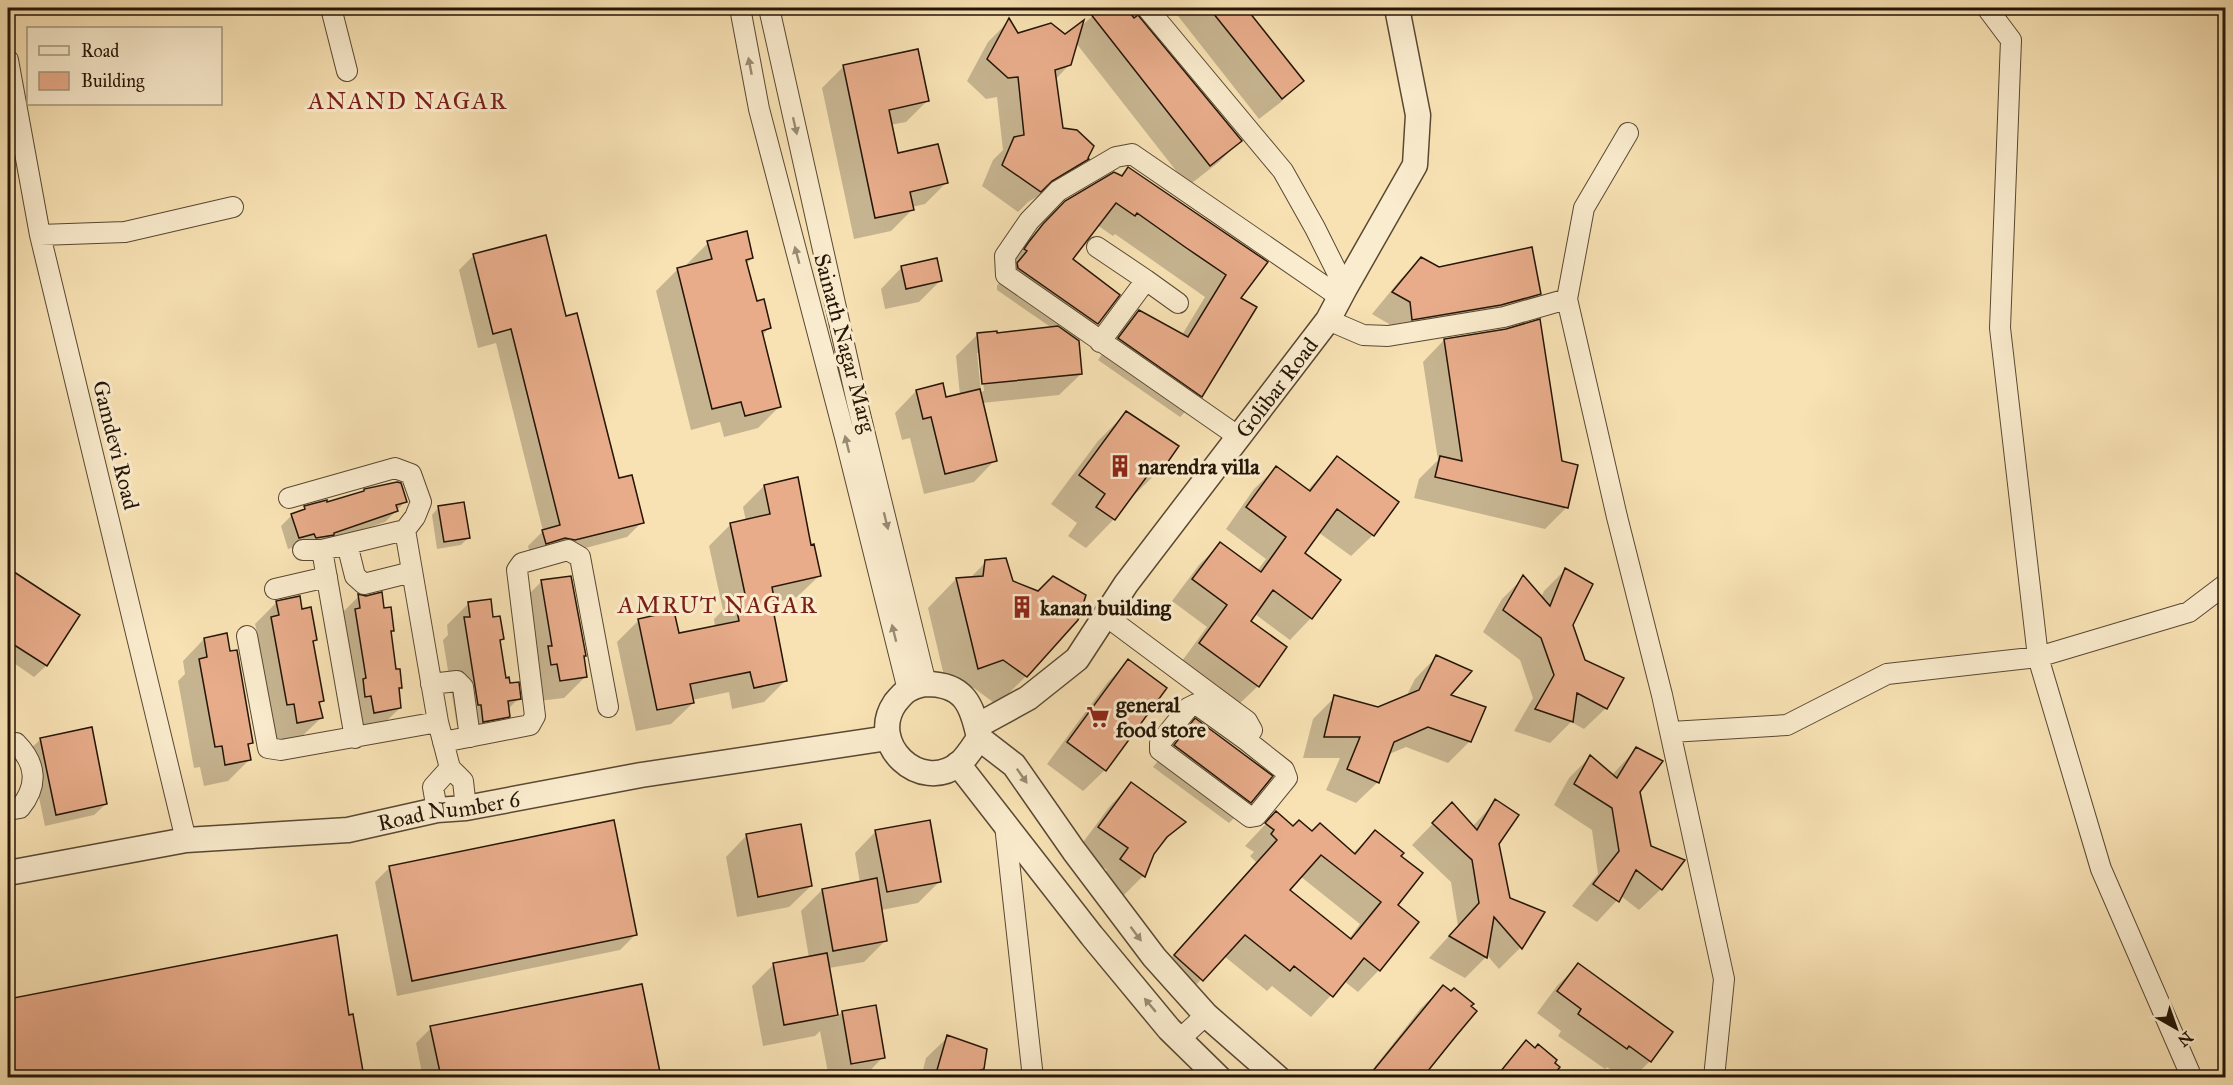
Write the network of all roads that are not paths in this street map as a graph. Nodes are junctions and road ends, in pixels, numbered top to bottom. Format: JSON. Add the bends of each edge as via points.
{"nodes":[{"id":1,"x":331,"y":8,"type":"edge"},
{"id":2,"x":740,"y":8,"type":"edge"},
{"id":3,"x":769,"y":8,"type":"edge"},
{"id":4,"x":1147,"y":8,"type":"edge"},
{"id":5,"x":1397,"y":8,"type":"edge"},
{"id":6,"x":1987,"y":8,"type":"edge"},
{"id":7,"x":774,"y":34,"type":"junction"},
{"id":8,"x":745,"y":38,"type":"junction"},
{"id":9,"x":8,"y":60,"type":"edge"},
{"id":10,"x":347,"y":70,"type":"dead end"},
{"id":11,"x":1628,"y":133,"type":"dead end"},
{"id":12,"x":233,"y":207,"type":"dead end"},
{"id":13,"x":40,"y":235,"type":"junction"},
{"id":14,"x":1097,"y":246,"type":"dead end"},
{"id":15,"x":1146,"y":280,"type":"junction"},
{"id":16,"x":1342,"y":292,"type":"junction"},
{"id":17,"x":1567,"y":299,"type":"junction"},
{"id":18,"x":1178,"y":303,"type":"dead end"},
{"id":19,"x":1328,"y":320,"type":"junction"},
{"id":20,"x":1100,"y":342,"type":"junction"},
{"id":21,"x":1239,"y":436,"type":"junction"},
{"id":22,"x":289,"y":498,"type":"dead end"},
{"id":23,"x":405,"y":530,"type":"junction"},
{"id":24,"x":348,"y":544,"type":"junction"},
{"id":25,"x":412,"y":572,"type":"junction"},
{"id":26,"x":327,"y":578,"type":"junction"},
{"id":27,"x":2226,"y":584,"type":"edge"},
{"id":28,"x":275,"y":589,"type":"dead end"},
{"id":29,"x":1106,"y":616,"type":"junction"},
{"id":30,"x":247,"y":636,"type":"dead end"},
{"id":31,"x":2038,"y":657,"type":"junction"},
{"id":32,"x":431,"y":684,"type":"junction"},
{"id":33,"x":917,"y":687,"type":"junction"},
{"id":34,"x":608,"y":707,"type":"dead end"},
{"id":35,"x":438,"y":722,"type":"junction"},
{"id":36,"x":978,"y":732,"type":"junction"},
{"id":37,"x":1671,"y":732,"type":"junction"},
{"id":38,"x":470,"y":737,"type":"junction"},
{"id":39,"x":355,"y":738,"type":"junction"},
{"id":40,"x":888,"y":738,"type":"junction"},
{"id":41,"x":1246,"y":740,"type":"junction"},
{"id":42,"x":443,"y":742,"type":"junction"},
{"id":43,"x":8,"y":743,"type":"edge"},
{"id":44,"x":958,"y":764,"type":"junction"},
{"id":45,"x":450,"y":768,"type":"junction"},
{"id":46,"x":466,"y":807,"type":"junction"},
{"id":47,"x":8,"y":810,"type":"edge"},
{"id":48,"x":437,"y":810,"type":"junction"},
{"id":49,"x":1005,"y":825,"type":"junction"},
{"id":50,"x":186,"y":840,"type":"junction"},
{"id":51,"x":1074,"y":851,"type":"junction"},
{"id":52,"x":8,"y":873,"type":"edge"},
{"id":53,"x":1046,"y":876,"type":"junction"},
{"id":54,"x":1206,"y":1015,"type":"junction"},
{"id":55,"x":1180,"y":1039,"type":"junction"},
{"id":56,"x":1033,"y":1077,"type":"edge"},
{"id":57,"x":1219,"y":1077,"type":"edge"},
{"id":58,"x":1278,"y":1077,"type":"edge"},
{"id":59,"x":1714,"y":1077,"type":"edge"},
{"id":60,"x":2192,"y":1077,"type":"edge"}],
"edges":[{"from":1,"to":10,"type":"street"},
{"from":2,"to":8,"type":"street","name":"Sainath Nagar Marg"},
{"from":3,"to":7,"type":"street"},
{"from":4,"to":16,"type":"street","via":[[1283,171]]},
{"from":5,"to":16,"type":"street","name":"Golibar Road","via":[[1418,115],[1415,165]]},
{"from":6,"to":31,"type":"street","via":[[2011,40],[2000,328]]},
{"from":7,"to":8,"type":"street"},
{"from":7,"to":33,"type":"street","one_way":true},
{"from":33,"to":8,"type":"street","name":"Sainath Nagar Marg","one_way":true,"via":[[845,437],[759,109]]},
{"from":9,"to":13,"type":"street","name":"Gamdevi Road"},
{"from":11,"to":17,"type":"street","via":[[1584,208]]},
{"from":12,"to":13,"type":"street","via":[[125,232]]},
{"from":13,"to":50,"type":"street","name":"Gamdevi Road"},
{"from":14,"to":15,"type":"street"},
{"from":15,"to":18,"type":"street"},
{"from":15,"to":20,"type":"street"},
{"from":16,"to":19,"type":"street","name":"Golibar Road"},
{"from":16,"to":20,"type":"street","via":[[1131,154],[1116,157],[1058,191],[1029,221],[1005,256],[1006,275]]},
{"from":17,"to":19,"type":"street","via":[[1504,317],[1388,336],[1363,335]]},
{"from":17,"to":37,"type":"street"},
{"from":19,"to":21,"type":"street","name":"Golibar Road"},
{"from":20,"to":21,"type":"street"},
{"from":21,"to":29,"type":"street","name":"Golibar Road"},
{"from":22,"to":23,"type":"street","via":[[395,468],[411,474],[421,502]]},
{"from":23,"to":24,"type":"street"},
{"from":23,"to":25,"type":"street"},
{"from":24,"to":25,"type":"street","via":[[356,576],[364,584]]},
{"from":24,"to":26,"type":"street","via":[[312,550]]},
{"from":25,"to":32,"type":"street"},
{"from":26,"to":28,"type":"street"},
{"from":26,"to":39,"type":"street"},
{"from":27,"to":31,"type":"street","via":[[2189,612]]},
{"from":29,"to":36,"type":"street","name":"Golibar Road","via":[[1077,659]]},
{"from":29,"to":41,"type":"street","via":[[1246,722],[1252,730]]},
{"from":30,"to":39,"type":"street","via":[[268,748],[281,750]]},
{"from":31,"to":37,"type":"street","via":[[1887,674],[1787,725]]},
{"from":31,"to":60,"type":"street","via":[[2101,869]]},
{"from":32,"to":35,"type":"street"},
{"from":32,"to":38,"type":"street","via":[[457,681],[463,687]]},
{"from":33,"to":36,"type":"street","via":[[940,684],[954,689],[974,711]]},
{"from":33,"to":40,"type":"street","via":[[899,697],[891,709]]},
{"from":34,"to":38,"type":"street","via":[[580,557],[568,550],[522,562],[518,570],[536,716],[530,725]]},
{"from":35,"to":39,"type":"street"},
{"from":35,"to":42,"type":"street"},
{"from":36,"to":44,"type":"street","name":"Golibar Road"},
{"from":36,"to":51,"type":"street","one_way":true,"via":[[1014,765]]},
{"from":37,"to":59,"type":"street","via":[[1724,979]]},
{"from":38,"to":42,"type":"street"},
{"from":40,"to":44,"type":"street","via":[[893,752],[916,770],[945,771]]},
{"from":40,"to":46,"type":"street","name":"Road Number 6","via":[[641,775]]},
{"from":41,"to":41,"type":"street","via":[[1196,704],[1188,708],[1160,742],[1160,750],[1250,817],[1256,816],[1287,778],[1284,770]]},
{"from":42,"to":45,"type":"street"},
{"from":43,"to":47,"type":"street","via":[[16,743],[26,753],[34,776],[31,794],[20,808]]},
{"from":44,"to":49,"type":"street"},
{"from":45,"to":46,"type":"street","via":[[463,781]]},
{"from":45,"to":48,"type":"street","via":[[433,787]]},
{"from":46,"to":48,"type":"street","name":"Road Number 6"},
{"from":48,"to":50,"type":"street","name":"Road Number 6","via":[[348,830]]},
{"from":49,"to":53,"type":"street"},
{"from":49,"to":56,"type":"street"},
{"from":50,"to":52,"type":"street","name":"Road Number 6"},
{"from":51,"to":53,"type":"street"},
{"from":51,"to":54,"type":"street","one_way":true,"via":[[1154,957]]},
{"from":55,"to":53,"type":"street","one_way":true},
{"from":54,"to":55,"type":"street"},
{"from":54,"to":58,"type":"street"},
{"from":55,"to":57,"type":"street"}]}
